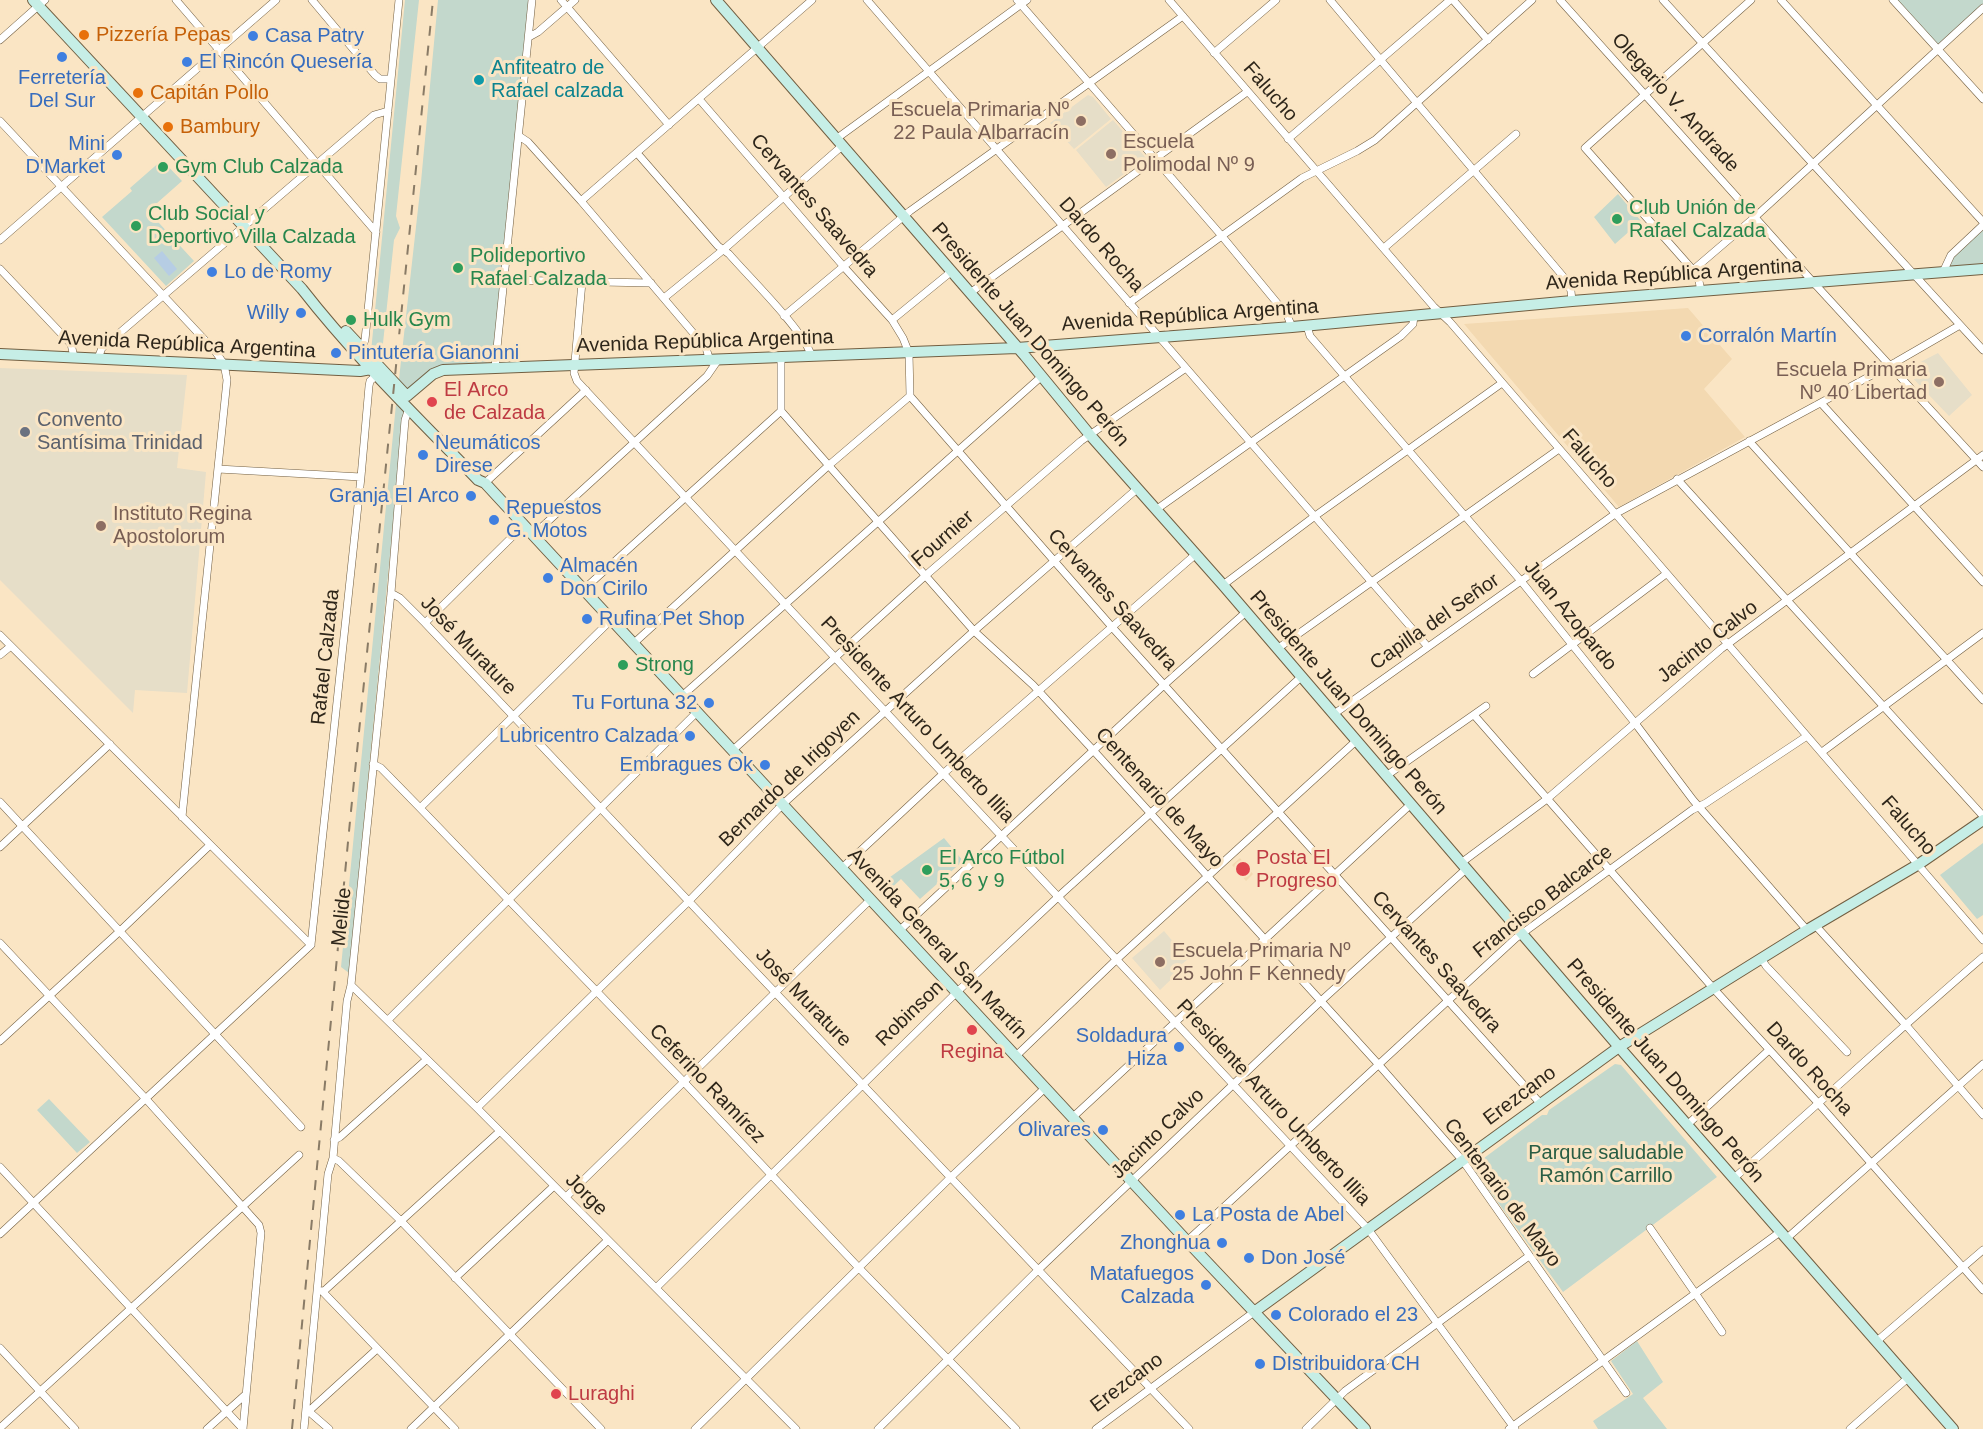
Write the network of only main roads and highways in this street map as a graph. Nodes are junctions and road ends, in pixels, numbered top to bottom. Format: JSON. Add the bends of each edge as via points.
{"nodes":[{"id":1,"x":716,"y":0,"type":"edge"},
{"id":2,"x":39,"y":2,"type":"edge"},
{"id":3,"x":1983,"y":270,"type":"edge"},
{"id":4,"x":302,"y":289,"type":"junction"},
{"id":5,"x":1017,"y":348,"type":"junction"},
{"id":6,"x":0,"y":354,"type":"edge"},
{"id":7,"x":374,"y":372,"type":"junction"},
{"id":8,"x":406,"y":396,"type":"junction"},
{"id":9,"x":485,"y":483,"type":"junction"},
{"id":10,"x":1983,"y":818,"type":"edge"},
{"id":11,"x":1618,"y":1047,"type":"junction"},
{"id":12,"x":1254,"y":1312,"type":"junction"},
{"id":13,"x":1365,"y":1429,"type":"edge"},
{"id":14,"x":1953,"y":1429,"type":"edge"}],
"edges":[{"from":1,"to":5,"type":"main road","name":"Presidente Juan Domingo Perón"},
{"from":2,"to":4,"type":"main road","name":"Avenida General San Martín"},
{"from":3,"to":5,"type":"main road","name":"Avenida República Argentina"},
{"from":4,"to":7,"type":"main road","name":"Avenida General San Martín"},
{"from":4,"to":8,"type":"main road","name":"Avenida General San Martín"},
{"from":5,"to":8,"type":"main road","name":"Avenida República Argentina","via":[[443,370]]},
{"from":5,"to":11,"type":"main road","name":"Presidente Juan Domingo Perón"},
{"from":6,"to":7,"type":"main road","name":"Avenida República Argentina"},
{"from":7,"to":9,"type":"main road","name":"Avenida General San Martín"},
{"from":8,"to":9,"type":"main road","name":"Avenida General San Martín"},
{"from":9,"to":12,"type":"main road","name":"Avenida General San Martín"},
{"from":10,"to":11,"type":"main road","name":"Erezcano","via":[[1919,864]]},
{"from":11,"to":12,"type":"main road","name":"Erezcano"},
{"from":11,"to":14,"type":"main road","name":"Presidente Juan Domingo Perón"},
{"from":12,"to":13,"type":"main road","name":"Avenida General San Martín"}]}
